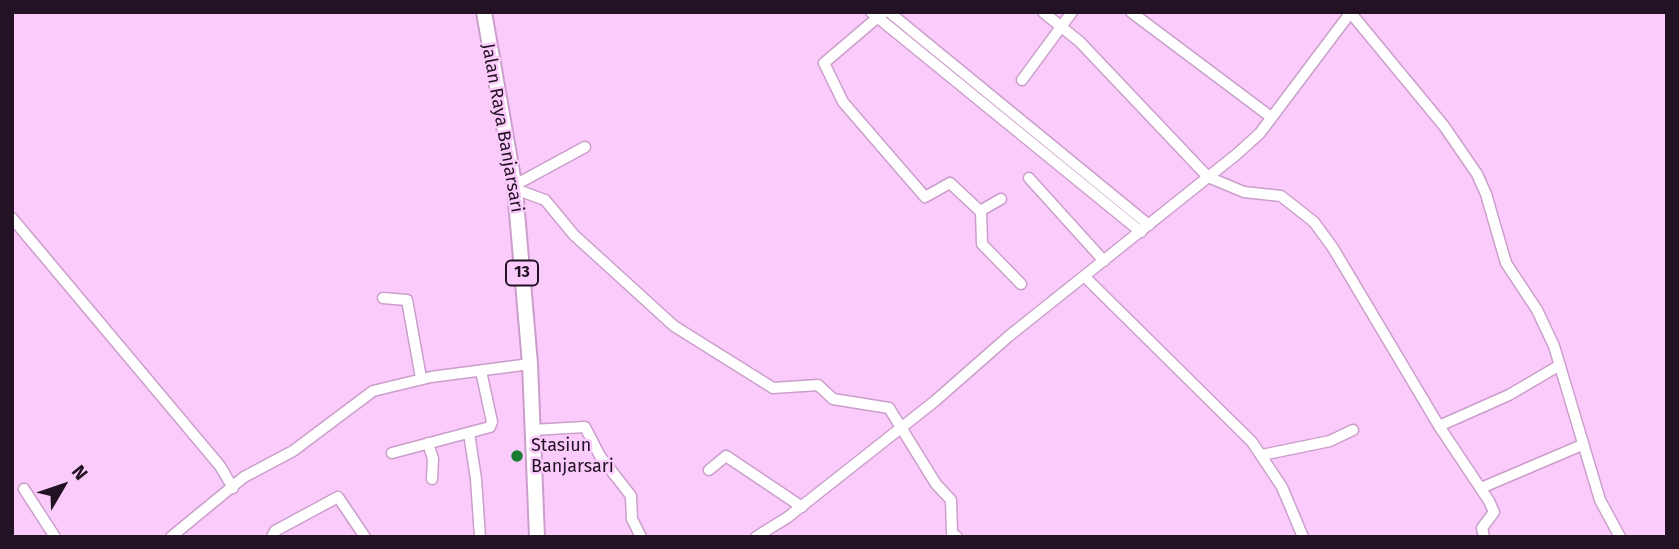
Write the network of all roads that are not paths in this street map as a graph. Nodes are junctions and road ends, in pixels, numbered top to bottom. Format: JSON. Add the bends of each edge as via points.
{"nodes":[{"id":1,"x":1043,"y":12,"type":"edge"},
{"id":2,"x":1072,"y":12,"type":"edge"},
{"id":3,"x":1131,"y":12,"type":"edge"},
{"id":4,"x":1351,"y":12,"type":"edge"},
{"id":5,"x":881,"y":14,"type":"edge"},
{"id":6,"x":487,"y":15,"type":"edge"},
{"id":7,"x":1063,"y":27,"type":"junction"},
{"id":8,"x":1022,"y":80,"type":"dead end"},
{"id":9,"x":1271,"y":117,"type":"junction"},
{"id":10,"x":585,"y":147,"type":"dead end"},
{"id":11,"x":1209,"y":177,"type":"junction"},
{"id":12,"x":1029,"y":178,"type":"dead end"},
{"id":13,"x":515,"y":187,"type":"junction"},
{"id":14,"x":1001,"y":199,"type":"dead end"},
{"id":15,"x":981,"y":211,"type":"junction"},
{"id":16,"x":12,"y":218,"type":"edge"},
{"id":17,"x":1145,"y":229,"type":"junction"},
{"id":18,"x":1104,"y":261,"type":"junction"},
{"id":19,"x":1085,"y":277,"type":"junction"},
{"id":20,"x":1021,"y":284,"type":"dead end"},
{"id":21,"x":383,"y":298,"type":"dead end"},
{"id":22,"x":530,"y":364,"type":"junction"},
{"id":23,"x":1560,"y":365,"type":"junction"},
{"id":24,"x":481,"y":370,"type":"junction"},
{"id":25,"x":422,"y":379,"type":"junction"},
{"id":26,"x":1439,"y":426,"type":"junction"},
{"id":27,"x":901,"y":427,"type":"junction"},
{"id":28,"x":532,"y":430,"type":"junction"},
{"id":29,"x":1353,"y":430,"type":"dead end"},
{"id":30,"x":474,"y":431,"type":"junction"},
{"id":31,"x":428,"y":443,"type":"junction"},
{"id":32,"x":1582,"y":445,"type":"junction"},
{"id":33,"x":393,"y":453,"type":"dead end"},
{"id":34,"x":1262,"y":455,"type":"junction"},
{"id":35,"x":709,"y":470,"type":"dead end"},
{"id":36,"x":432,"y":479,"type":"dead end"},
{"id":37,"x":233,"y":488,"type":"junction"},
{"id":38,"x":1481,"y":488,"type":"junction"},
{"id":39,"x":24,"y":489,"type":"dead end"},
{"id":40,"x":802,"y":507,"type":"junction"},
{"id":41,"x":1483,"y":532,"type":"edge"},
{"id":42,"x":55,"y":537,"type":"edge"},
{"id":43,"x":171,"y":537,"type":"edge"},
{"id":44,"x":272,"y":537,"type":"edge"},
{"id":45,"x":365,"y":537,"type":"edge"},
{"id":46,"x":480,"y":537,"type":"edge"},
{"id":47,"x":537,"y":537,"type":"edge"},
{"id":48,"x":641,"y":537,"type":"edge"},
{"id":49,"x":756,"y":537,"type":"edge"},
{"id":50,"x":957,"y":537,"type":"edge"},
{"id":51,"x":1303,"y":537,"type":"edge"},
{"id":52,"x":1620,"y":537,"type":"edge"}],
"edges":[{"from":1,"to":7,"type":"street"},
{"from":2,"to":7,"type":"street"},
{"from":3,"to":9,"type":"street"},
{"from":4,"to":9,"type":"street"},
{"from":4,"to":23,"type":"street","via":[[1465,154],[1486,194],[1506,263],[1545,326]]},
{"from":5,"to":15,"type":"street","via":[[825,60],[824,68],[845,105],[925,197],[950,183]]},
{"from":5,"to":17,"type":"street"},
{"from":6,"to":13,"type":"highway","name":"Jalan Raya Banjarsari","number":"13"},
{"from":7,"to":8,"type":"street"},
{"from":7,"to":11,"type":"street"},
{"from":9,"to":11,"type":"street","via":[[1260,133]]},
{"from":10,"to":13,"type":"street"},
{"from":11,"to":17,"type":"street"},
{"from":11,"to":26,"type":"street","via":[[1244,192],[1281,196],[1306,212],[1334,248]]},
{"from":12,"to":18,"type":"street"},
{"from":13,"to":22,"type":"highway","name":"Jalan Raya Banjarsari","number":"13"},
{"from":13,"to":27,"type":"street","via":[[545,200],[574,236],[674,326],[772,388],[818,386],[834,399],[889,408]]},
{"from":14,"to":15,"type":"street"},
{"from":15,"to":20,"type":"street","via":[[982,244]]},
{"from":16,"to":37,"type":"street","via":[[220,466]]},
{"from":17,"to":18,"type":"street"},
{"from":18,"to":19,"type":"street"},
{"from":19,"to":27,"type":"street"},
{"from":19,"to":34,"type":"street"},
{"from":21,"to":25,"type":"street","via":[[407,300]]},
{"from":22,"to":24,"type":"street"},
{"from":22,"to":28,"type":"highway","name":"Jalan Raya Banjarsari","number":"13"},
{"from":23,"to":26,"type":"street"},
{"from":23,"to":32,"type":"street"},
{"from":24,"to":25,"type":"street"},
{"from":24,"to":30,"type":"street","via":[[492,422],[490,427]]},
{"from":25,"to":37,"type":"street","via":[[373,391],[293,451],[258,468]]},
{"from":26,"to":38,"type":"street"},
{"from":27,"to":40,"type":"street"},
{"from":27,"to":50,"type":"street","via":[[951,500],[952,533]]},
{"from":28,"to":47,"type":"highway","name":"Jalan Raya Banjarsari","number":"13"},
{"from":28,"to":48,"type":"street","via":[[584,426],[631,496],[632,519]]},
{"from":29,"to":34,"type":"street","via":[[1330,441]]},
{"from":30,"to":31,"type":"street"},
{"from":30,"to":46,"type":"street"},
{"from":31,"to":33,"type":"street"},
{"from":31,"to":36,"type":"street"},
{"from":32,"to":38,"type":"street"},
{"from":32,"to":52,"type":"street","via":[[1605,510]]},
{"from":34,"to":51,"type":"street","via":[[1282,487]]},
{"from":35,"to":40,"type":"street","via":[[726,456]]},
{"from":37,"to":43,"type":"street"},
{"from":38,"to":41,"type":"street","via":[[1494,516]]},
{"from":39,"to":42,"type":"street"},
{"from":40,"to":49,"type":"street"},
{"from":44,"to":45,"type":"street","via":[[275,531],[338,497]]}]}
